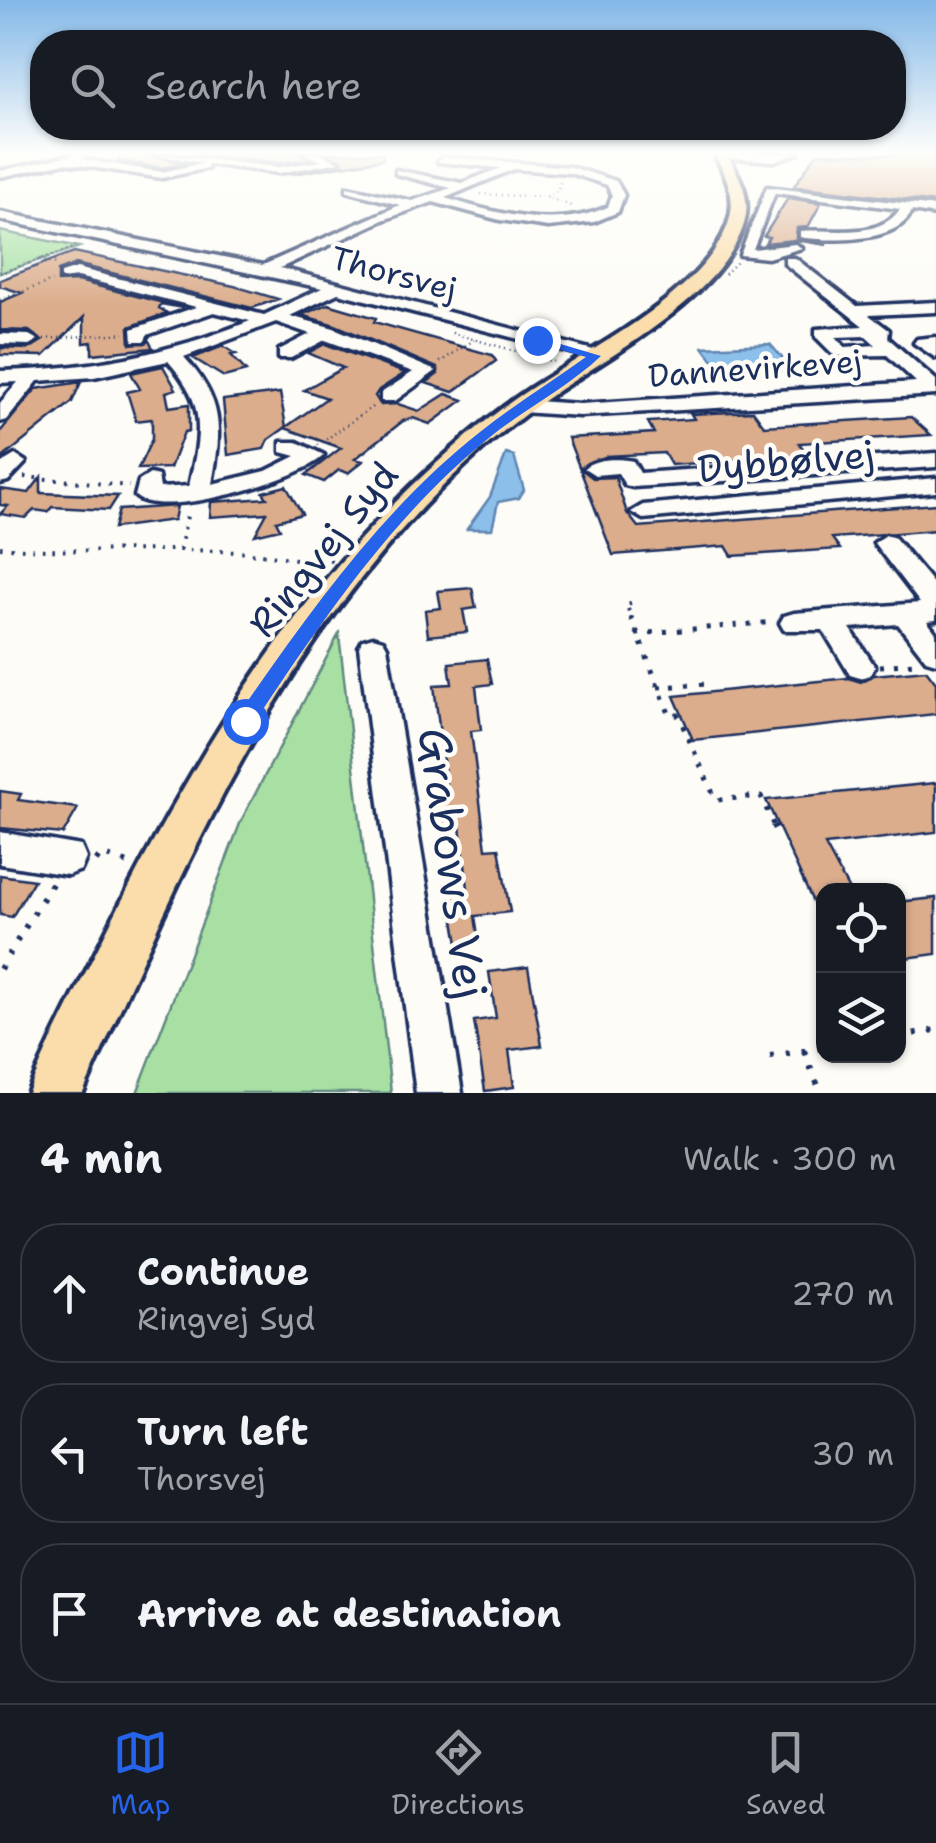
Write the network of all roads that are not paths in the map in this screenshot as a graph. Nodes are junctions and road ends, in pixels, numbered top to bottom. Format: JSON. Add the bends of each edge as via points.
{"nodes":[{"id":1,"x":410,"y":204,"type":"edge"},
{"id":2,"x":417,"y":204,"type":"edge"},
{"id":3,"x":462,"y":204,"type":"edge"},
{"id":4,"x":615,"y":204,"type":"edge"},
{"id":5,"x":739,"y":204,"type":"edge"},
{"id":6,"x":765,"y":204,"type":"edge"},
{"id":7,"x":839,"y":204,"type":"edge"},
{"id":8,"x":414,"y":205,"type":"junction"},
{"id":9,"x":936,"y":210,"type":"edge"},
{"id":10,"x":904,"y":212,"type":"junction"},
{"id":11,"x":0,"y":216,"type":"edge"},
{"id":12,"x":805,"y":234,"type":"dead end"},
{"id":13,"x":266,"y":269,"type":"junction"},
{"id":14,"x":66,"y":276,"type":"road end"},
{"id":15,"x":339,"y":286,"type":"junction"},
{"id":16,"x":218,"y":305,"type":"junction"},
{"id":17,"x":936,"y":306,"type":"edge"},
{"id":18,"x":856,"y":311,"type":"junction"},
{"id":19,"x":273,"y":319,"type":"junction"},
{"id":20,"x":328,"y":332,"type":"junction"},
{"id":21,"x":138,"y":335,"type":"road end"},
{"id":22,"x":0,"y":339,"type":"edge"},
{"id":23,"x":29,"y":340,"type":"road end"},
{"id":24,"x":936,"y":342,"type":"edge"},
{"id":25,"x":891,"y":350,"type":"dead end"},
{"id":26,"x":936,"y":353,"type":"edge"},
{"id":27,"x":285,"y":354,"type":"dead end"},
{"id":28,"x":596,"y":356,"type":"junction"},
{"id":29,"x":174,"y":357,"type":"junction"},
{"id":30,"x":0,"y":377,"type":"edge"},
{"id":31,"x":32,"y":377,"type":"junction"},
{"id":32,"x":935,"y":385,"type":"edge"},
{"id":33,"x":388,"y":397,"type":"road end"},
{"id":34,"x":522,"y":406,"type":"junction"},
{"id":35,"x":0,"y":416,"type":"edge"},
{"id":36,"x":288,"y":447,"type":"dead end"},
{"id":37,"x":936,"y":460,"type":"edge"},
{"id":38,"x":594,"y":468,"type":"dead end"},
{"id":39,"x":150,"y":484,"type":"road end"},
{"id":40,"x":936,"y":485,"type":"edge"},
{"id":41,"x":198,"y":492,"type":"junction"},
{"id":42,"x":643,"y":512,"type":"dead end"},
{"id":43,"x":886,"y":542,"type":"dead end"},
{"id":44,"x":936,"y":608,"type":"edge"},
{"id":45,"x":906,"y":614,"type":"junction"},
{"id":46,"x":830,"y":620,"type":"junction"},
{"id":47,"x":794,"y":623,"type":"road end"},
{"id":48,"x":374,"y":647,"type":"dead end"},
{"id":49,"x":926,"y":658,"type":"edge"},
{"id":50,"x":860,"y":667,"type":"road end"},
{"id":51,"x":0,"y":848,"type":"edge"},
{"id":52,"x":68,"y":858,"type":"road end"},
{"id":53,"x":55,"y":1093,"type":"edge"},
{"id":54,"x":438,"y":1093,"type":"edge"}],
"edges":[{"from":1,"to":8,"type":"street"},
{"from":2,"to":8,"type":"street"},
{"from":3,"to":4,"type":"street","via":[[542,221],[589,219]]},
{"from":5,"to":28,"type":"main road","name":"Ringvej Syd","via":[[720,255],[692,285]]},
{"from":6,"to":18,"type":"street","via":[[745,252],[793,255]]},
{"from":7,"to":10,"type":"street"},
{"from":8,"to":13,"type":"street"},
{"from":9,"to":10,"type":"street"},
{"from":10,"to":12,"type":"street","via":[[853,236]]},
{"from":11,"to":13,"type":"street","name":"Thorsvej"},
{"from":13,"to":15,"type":"street","name":"Thorsvej"},
{"from":14,"to":16,"type":"street","via":[[77,272]]},
{"from":15,"to":19,"type":"street"},
{"from":15,"to":28,"type":"street","name":"Thorsvej"},
{"from":16,"to":19,"type":"street"},
{"from":16,"to":21,"type":"street"},
{"from":17,"to":18,"type":"street"},
{"from":18,"to":32,"type":"street"},
{"from":19,"to":20,"type":"street"},
{"from":19,"to":29,"type":"street"},
{"from":20,"to":27,"type":"street"},
{"from":20,"to":33,"type":"street","via":[[428,370]]},
{"from":22,"to":23,"type":"street"},
{"from":24,"to":26,"type":"street","via":[[924,343]]},
{"from":25,"to":32,"type":"street"},
{"from":28,"to":34,"type":"main road","name":"Ringvej Syd"},
{"from":29,"to":31,"type":"street"},
{"from":29,"to":41,"type":"street","via":[[197,380],[211,413]]},
{"from":30,"to":31,"type":"street"},
{"from":31,"to":35,"type":"street"},
{"from":32,"to":34,"type":"street","name":"Dannevirkevej","via":[[580,410]]},
{"from":34,"to":53,"type":"main road","name":"Ringvej Syd","via":[[437,476],[354,567],[245,721],[160,874]]},
{"from":36,"to":41,"type":"street","via":[[312,455],[268,480]]},
{"from":37,"to":38,"type":"street","via":[[634,480],[625,466]]},
{"from":39,"to":41,"type":"street","via":[[147,496]]},
{"from":40,"to":42,"type":"street","name":"Dybbølvej"},
{"from":43,"to":44,"type":"street"},
{"from":44,"to":45,"type":"street"},
{"from":45,"to":46,"type":"street"},
{"from":45,"to":49,"type":"street"},
{"from":46,"to":47,"type":"street"},
{"from":46,"to":50,"type":"street"},
{"from":48,"to":54,"type":"street","name":"Grabows Vej"},
{"from":51,"to":52,"type":"street"}]}
